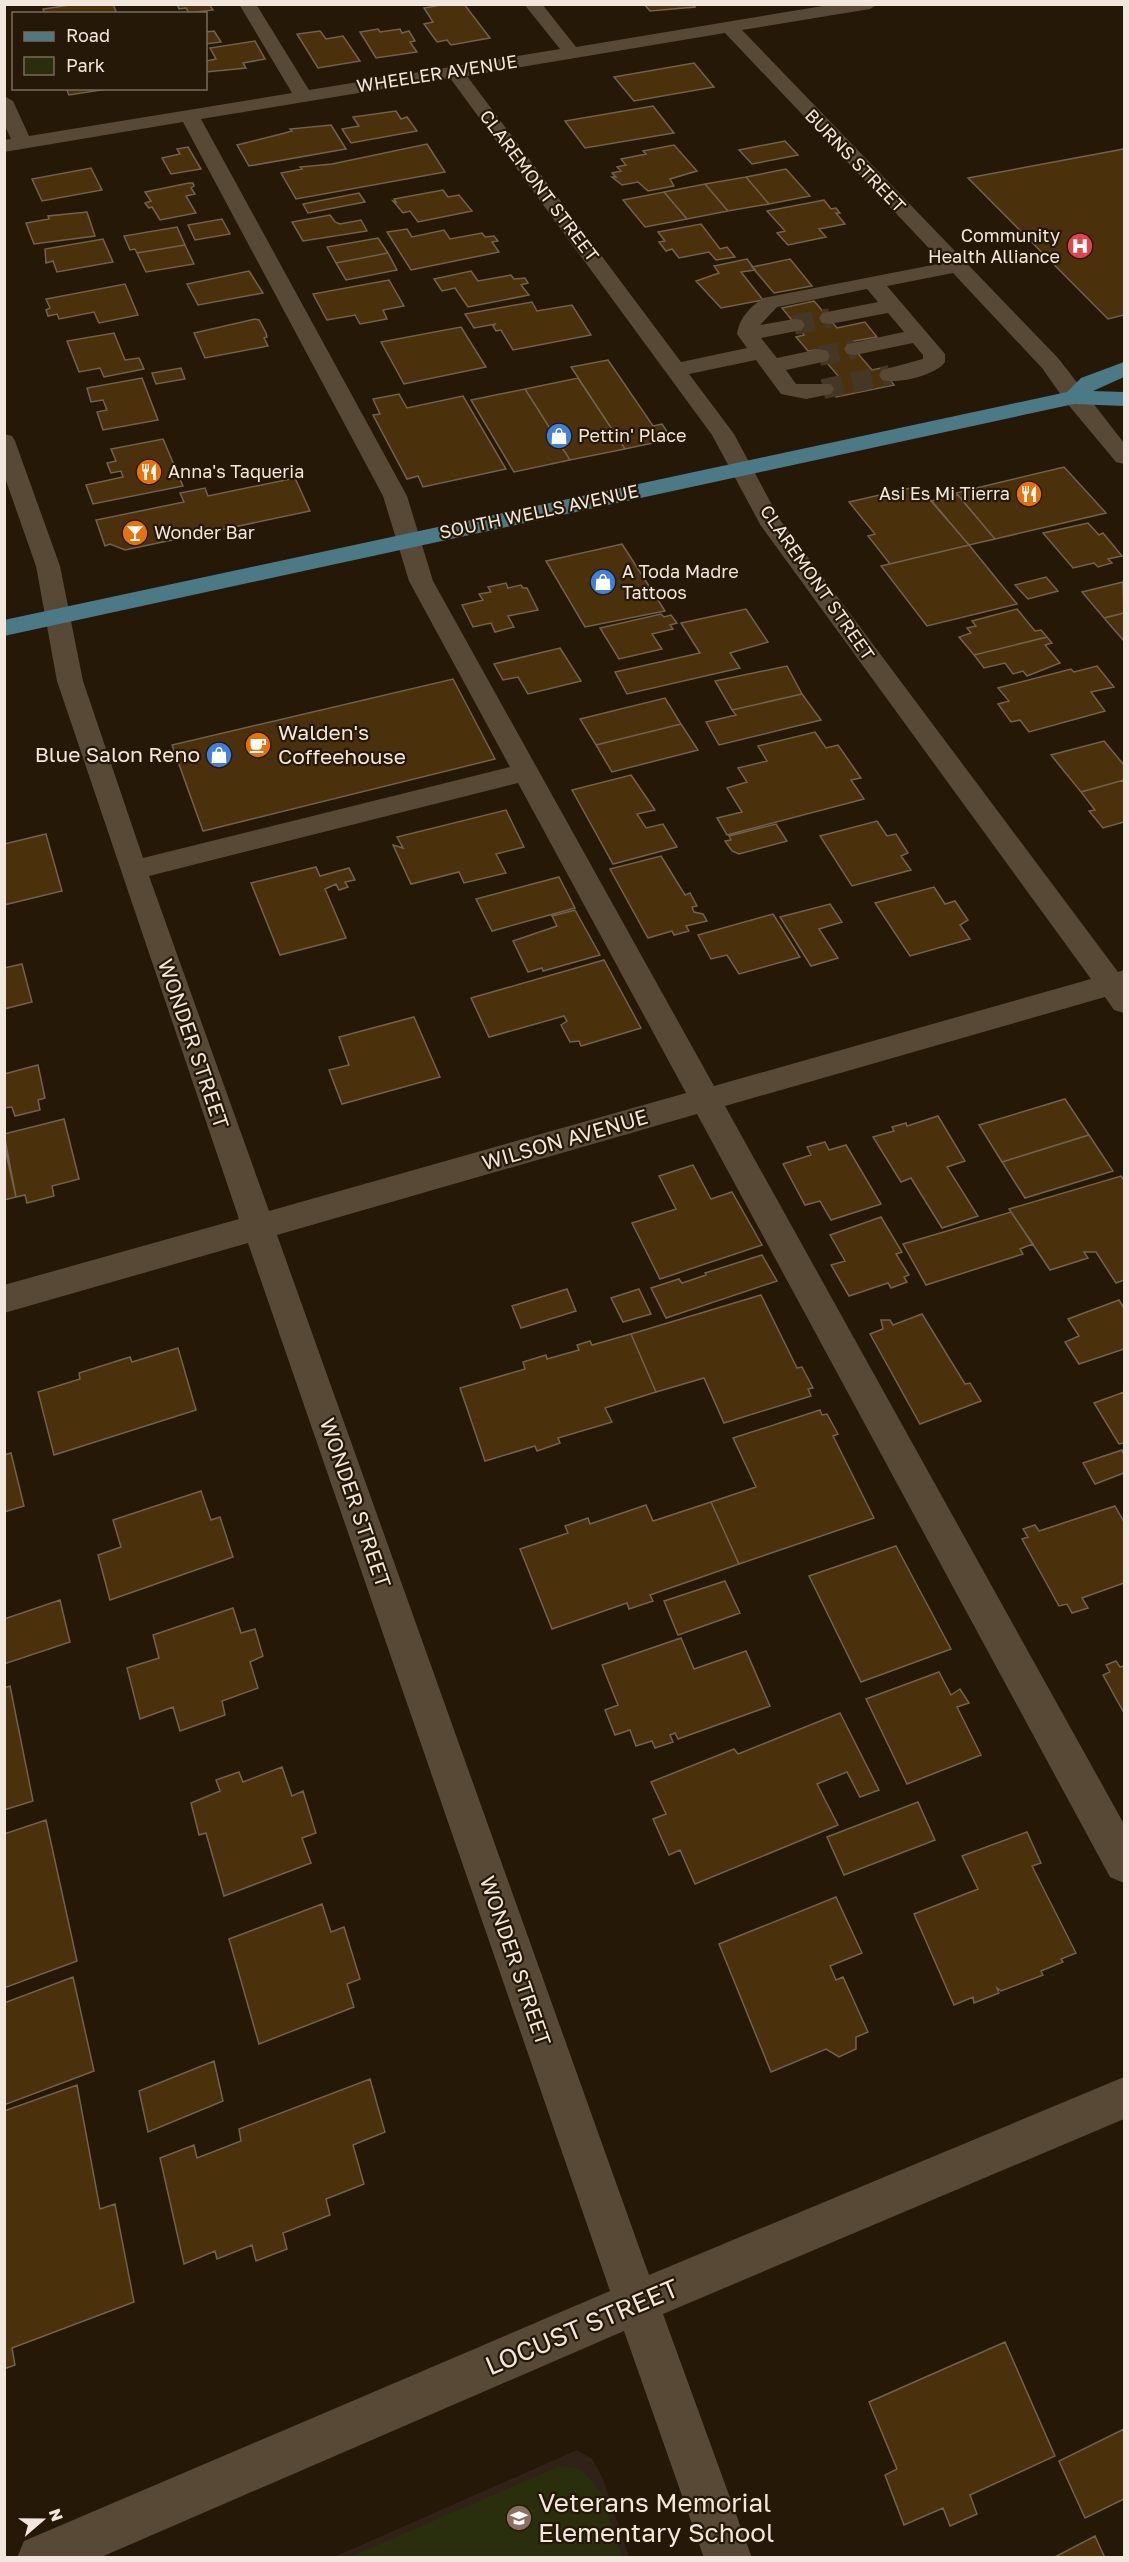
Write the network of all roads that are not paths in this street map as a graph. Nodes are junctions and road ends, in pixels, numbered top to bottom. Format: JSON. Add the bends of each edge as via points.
{"nodes":[{"id":1,"x":247,"y":4,"type":"edge"},
{"id":2,"x":532,"y":4,"type":"edge"},
{"id":3,"x":870,"y":4,"type":"edge"},
{"id":4,"x":728,"y":26,"type":"junction"},
{"id":5,"x":571,"y":52,"type":"junction"},
{"id":6,"x":455,"y":72,"type":"junction"},
{"id":7,"x":303,"y":96,"type":"junction"},
{"id":8,"x":4,"y":100,"type":"edge"},
{"id":9,"x":189,"y":115,"type":"junction"},
{"id":10,"x":13,"y":144,"type":"edge"},
{"id":11,"x":957,"y":266,"type":"junction"},
{"id":12,"x":883,"y":294,"type":"junction"},
{"id":13,"x":825,"y":312,"type":"tunnel mouth"},
{"id":14,"x":789,"y":319,"type":"tunnel mouth"},
{"id":15,"x":924,"y":343,"type":"junction"},
{"id":16,"x":763,"y":350,"type":"junction"},
{"id":17,"x":861,"y":356,"type":"tunnel mouth"},
{"id":18,"x":1125,"y":369,"type":"edge"},
{"id":19,"x":675,"y":370,"type":"junction"},
{"id":20,"x":890,"y":375,"type":"tunnel mouth"},
{"id":21,"x":1074,"y":397,"type":"junction"},
{"id":22,"x":1125,"y":399,"type":"edge"},
{"id":23,"x":4,"y":441,"type":"edge"},
{"id":24,"x":1125,"y":457,"type":"edge"},
{"id":25,"x":741,"y":468,"type":"junction"},
{"id":26,"x":408,"y":540,"type":"junction"},
{"id":27,"x":57,"y":617,"type":"junction"},
{"id":28,"x":4,"y":628,"type":"edge"},
{"id":29,"x":527,"y":772,"type":"junction"},
{"id":30,"x":133,"y":870,"type":"junction"},
{"id":31,"x":1120,"y":990,"type":"edge"},
{"id":32,"x":708,"y":1100,"type":"junction"},
{"id":33,"x":258,"y":1227,"type":"junction"},
{"id":34,"x":4,"y":1299,"type":"edge"},
{"id":35,"x":1125,"y":1863,"type":"edge"},
{"id":36,"x":1125,"y":2098,"type":"edge"},
{"id":37,"x":636,"y":2303,"type":"junction"},
{"id":38,"x":41,"y":2558,"type":"edge"},
{"id":39,"x":728,"y":2558,"type":"edge"}],
"edges":[{"from":1,"to":7,"type":"street"},
{"from":2,"to":5,"type":"street"},
{"from":3,"to":4,"type":"street","name":"WHEELER AVENUE"},
{"from":4,"to":5,"type":"street","name":"WHEELER AVENUE"},
{"from":4,"to":11,"type":"street","name":"BURNS STREET"},
{"from":5,"to":6,"type":"street","name":"WHEELER AVENUE"},
{"from":6,"to":7,"type":"street","name":"WHEELER AVENUE"},
{"from":6,"to":19,"type":"street","name":"CLAREMONT STREET"},
{"from":7,"to":9,"type":"street","name":"WHEELER AVENUE"},
{"from":8,"to":10,"type":"street"},
{"from":9,"to":10,"type":"street","name":"WHEELER AVENUE"},
{"from":9,"to":26,"type":"street","via":[[395,496]]},
{"from":11,"to":12,"type":"street"},
{"from":11,"to":21,"type":"street","name":"BURNS STREET","via":[[1050,363]]},
{"from":12,"to":13,"type":"street"},
{"from":12,"to":15,"type":"street"},
{"from":12,"to":16,"type":"street","via":[[778,300],[762,308]]},
{"from":14,"to":16,"type":"street"},
{"from":15,"to":17,"type":"street"},
{"from":15,"to":20,"type":"street","via":[[934,354],[934,362]]},
{"from":16,"to":16,"type":"street","via":[[796,392],[824,372]]},
{"from":16,"to":19,"type":"street"},
{"from":18,"to":21,"type":"main road","name":"SOUTH WELLS AVENUE","via":[[1089,383]]},
{"from":19,"to":25,"type":"street","name":"CLAREMONT STREET","via":[[723,434]]},
{"from":21,"to":22,"type":"main road","name":"SOUTH WELLS AVENUE"},
{"from":21,"to":24,"type":"street","name":"BURNS STREET"},
{"from":21,"to":25,"type":"main road","name":"SOUTH WELLS AVENUE"},
{"from":23,"to":27,"type":"street","name":"WONDER STREET","via":[[48,566]]},
{"from":25,"to":26,"type":"main road","name":"SOUTH WELLS AVENUE"},
{"from":25,"to":31,"type":"street","name":"CLAREMONT STREET","via":[[770,521]]},
{"from":26,"to":27,"type":"main road","name":"SOUTH WELLS AVENUE"},
{"from":26,"to":29,"type":"street","via":[[421,582]]},
{"from":27,"to":28,"type":"main road","name":"SOUTH WELLS AVENUE"},
{"from":27,"to":30,"type":"street","name":"WONDER STREET","via":[[70,681]]},
{"from":29,"to":30,"type":"street"},
{"from":29,"to":32,"type":"street"},
{"from":30,"to":33,"type":"street","name":"WONDER STREET"},
{"from":31,"to":32,"type":"street","name":"WILSON AVENUE"},
{"from":32,"to":33,"type":"street","name":"WILSON AVENUE"},
{"from":32,"to":35,"type":"street"},
{"from":33,"to":34,"type":"street","name":"WILSON AVENUE"},
{"from":33,"to":37,"type":"street","name":"WONDER STREET"},
{"from":36,"to":37,"type":"street","name":"LOCUST STREET"},
{"from":37,"to":38,"type":"street","name":"LOCUST STREET"},
{"from":37,"to":39,"type":"street","name":"WONDER STREET"}]}
